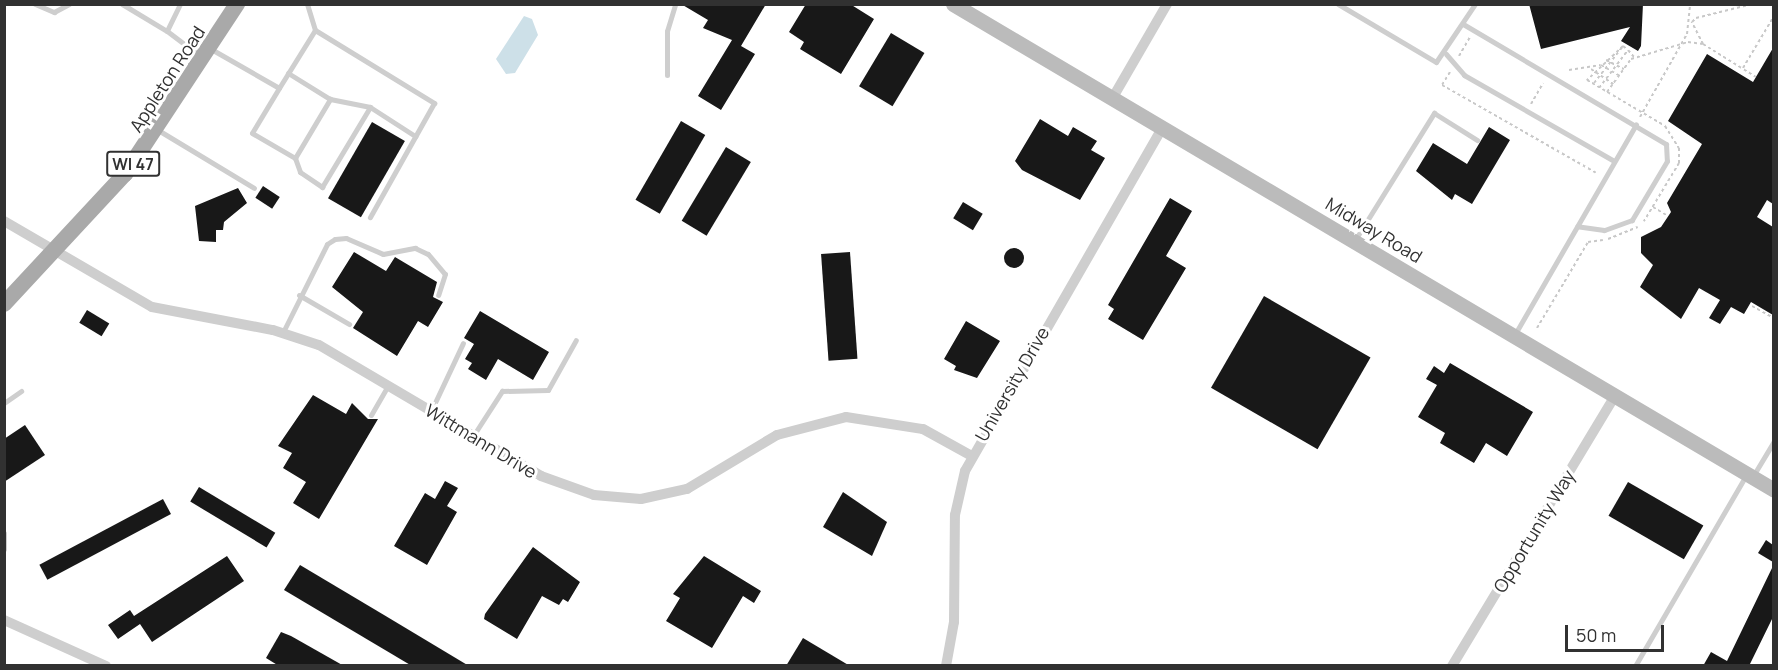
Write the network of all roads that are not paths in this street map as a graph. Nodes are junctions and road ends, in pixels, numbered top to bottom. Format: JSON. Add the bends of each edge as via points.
{"nodes":[{"id":1,"x":35,"y":4,"type":"edge"},
{"id":2,"x":69,"y":4,"type":"edge"},
{"id":3,"x":122,"y":4,"type":"edge"},
{"id":4,"x":180,"y":4,"type":"edge"},
{"id":5,"x":237,"y":4,"type":"edge"},
{"id":6,"x":308,"y":4,"type":"edge"},
{"id":7,"x":675,"y":4,"type":"edge"},
{"id":8,"x":954,"y":4,"type":"edge"},
{"id":9,"x":1167,"y":4,"type":"edge"},
{"id":10,"x":1338,"y":4,"type":"edge"},
{"id":11,"x":1475,"y":4,"type":"edge"},
{"id":12,"x":1463,"y":24,"type":"junction"},
{"id":13,"x":315,"y":30,"type":"junction"},
{"id":14,"x":167,"y":31,"type":"junction"},
{"id":15,"x":208,"y":54,"type":"junction"},
{"id":16,"x":1446,"y":54,"type":"junction"},
{"id":17,"x":288,"y":73,"type":"junction"},
{"id":18,"x":667,"y":75,"type":"dead end"},
{"id":19,"x":279,"y":88,"type":"junction"},
{"id":20,"x":330,"y":99,"type":"junction"},
{"id":21,"x":1112,"y":99,"type":"junction"},
{"id":22,"x":369,"y":108,"type":"junction"},
{"id":23,"x":1636,"y":124,"type":"junction"},
{"id":24,"x":1162,"y":129,"type":"junction"},
{"id":25,"x":158,"y":130,"type":"junction"},
{"id":26,"x":416,"y":136,"type":"junction"},
{"id":27,"x":1477,"y":140,"type":"dead end"},
{"id":28,"x":295,"y":158,"type":"junction"},
{"id":29,"x":1614,"y":161,"type":"junction"},
{"id":30,"x":254,"y":188,"type":"dead end"},
{"id":31,"x":370,"y":217,"type":"dead end"},
{"id":32,"x":4,"y":221,"type":"edge"},
{"id":33,"x":1578,"y":225,"type":"junction"},
{"id":34,"x":1354,"y":241,"type":"junction"},
{"id":35,"x":57,"y":251,"type":"junction"},
{"id":36,"x":299,"y":295,"type":"junction"},
{"id":37,"x":438,"y":295,"type":"dead end"},
{"id":38,"x":4,"y":304,"type":"edge"},
{"id":39,"x":349,"y":324,"type":"dead end"},
{"id":40,"x":283,"y":332,"type":"junction"},
{"id":41,"x":1514,"y":336,"type":"junction"},
{"id":42,"x":576,"y":340,"type":"dead end"},
{"id":43,"x":463,"y":343,"type":"dead end"},
{"id":44,"x":388,"y":386,"type":"junction"},
{"id":45,"x":21,"y":392,"type":"dead end"},
{"id":46,"x":1615,"y":396,"type":"junction"},
{"id":47,"x":4,"y":403,"type":"edge"},
{"id":48,"x":430,"y":411,"type":"junction"},
{"id":49,"x":371,"y":415,"type":"dead end"},
{"id":50,"x":473,"y":436,"type":"junction"},
{"id":51,"x":1773,"y":441,"type":"edge"},
{"id":52,"x":972,"y":456,"type":"junction"},
{"id":53,"x":1749,"y":476,"type":"junction"},
{"id":54,"x":1773,"y":490,"type":"edge"},
{"id":55,"x":4,"y":533,"type":"edge"},
{"id":56,"x":4,"y":549,"type":"edge"},
{"id":57,"x":4,"y":620,"type":"edge"},
{"id":58,"x":106,"y":666,"type":"edge"},
{"id":59,"x":946,"y":666,"type":"edge"},
{"id":60,"x":1452,"y":666,"type":"edge"},
{"id":61,"x":1635,"y":666,"type":"edge"}],
"edges":[{"from":1,"to":2,"type":"lane","via":[[54,12]]},
{"from":3,"to":14,"type":"lane"},
{"from":4,"to":14,"type":"lane"},
{"from":5,"to":15,"type":"main road","name":"Appleton Road","number":"WI 47"},
{"from":6,"to":13,"type":"lane"},
{"from":7,"to":18,"type":"lane","via":[[667,31]]},
{"from":8,"to":21,"type":"main road","name":"Midway Road"},
{"from":9,"to":21,"type":"street"},
{"from":10,"to":16,"type":"lane","via":[[1436,62]]},
{"from":11,"to":12,"type":"lane"},
{"from":12,"to":16,"type":"lane"},
{"from":12,"to":23,"type":"lane"},
{"from":13,"to":17,"type":"lane"},
{"from":13,"to":26,"type":"lane","via":[[434,103]]},
{"from":14,"to":15,"type":"lane"},
{"from":15,"to":19,"type":"lane"},
{"from":15,"to":25,"type":"main road","name":"Appleton Road","number":"WI 47"},
{"from":16,"to":29,"type":"lane","via":[[1464,75]]},
{"from":17,"to":19,"type":"lane"},
{"from":17,"to":20,"type":"lane"},
{"from":19,"to":28,"type":"lane","via":[[252,133]]},
{"from":20,"to":22,"type":"lane"},
{"from":20,"to":28,"type":"lane"},
{"from":21,"to":24,"type":"main road","name":"Midway Road"},
{"from":22,"to":26,"type":"lane"},
{"from":22,"to":28,"type":"lane","via":[[322,187],[300,172]]},
{"from":23,"to":29,"type":"lane"},
{"from":23,"to":33,"type":"lane","via":[[1668,150],[1658,178],[1626,225],[1604,230]]},
{"from":24,"to":34,"type":"main road","name":"Midway Road"},
{"from":24,"to":52,"type":"street","name":"University Drive"},
{"from":25,"to":30,"type":"lane"},
{"from":25,"to":35,"type":"main road","name":"Appleton Road","number":"WI 47"},
{"from":26,"to":31,"type":"lane"},
{"from":27,"to":34,"type":"lane","via":[[1434,113]]},
{"from":29,"to":33,"type":"lane"},
{"from":32,"to":35,"type":"street","name":"Wittmann Drive"},
{"from":33,"to":41,"type":"lane"},
{"from":34,"to":41,"type":"main road","name":"Midway Road"},
{"from":35,"to":38,"type":"main road","name":"Appleton Road","number":"WI 47"},
{"from":35,"to":40,"type":"street","name":"Wittmann Drive","via":[[152,307]]},
{"from":36,"to":37,"type":"lane","via":[[327,244],[346,238],[374,253],[415,248],[428,254],[445,274]]},
{"from":36,"to":39,"type":"lane"},
{"from":36,"to":40,"type":"lane"},
{"from":40,"to":44,"type":"street","name":"Wittmann Drive","via":[[319,345]]},
{"from":41,"to":46,"type":"main road","name":"Midway Road"},
{"from":42,"to":50,"type":"lane","via":[[548,390],[502,391]]},
{"from":43,"to":48,"type":"lane"},
{"from":44,"to":48,"type":"street","name":"Wittmann Drive"},
{"from":44,"to":49,"type":"lane"},
{"from":45,"to":47,"type":"lane"},
{"from":46,"to":53,"type":"main road","name":"Midway Road"},
{"from":46,"to":60,"type":"street","name":"Opportunity Way"},
{"from":48,"to":50,"type":"street","name":"Wittmann Drive"},
{"from":50,"to":52,"type":"street","name":"Wittmann Drive","via":[[551,481],[615,499],[687,489],[777,435],[838,418],[896,421]]},
{"from":51,"to":53,"type":"lane"},
{"from":52,"to":59,"type":"street","name":"University Drive","via":[[955,515],[954,622]]},
{"from":53,"to":54,"type":"main road","name":"Midway Road"},
{"from":53,"to":61,"type":"lane"},
{"from":55,"to":56,"type":"lane"},
{"from":57,"to":58,"type":"street"}]}
